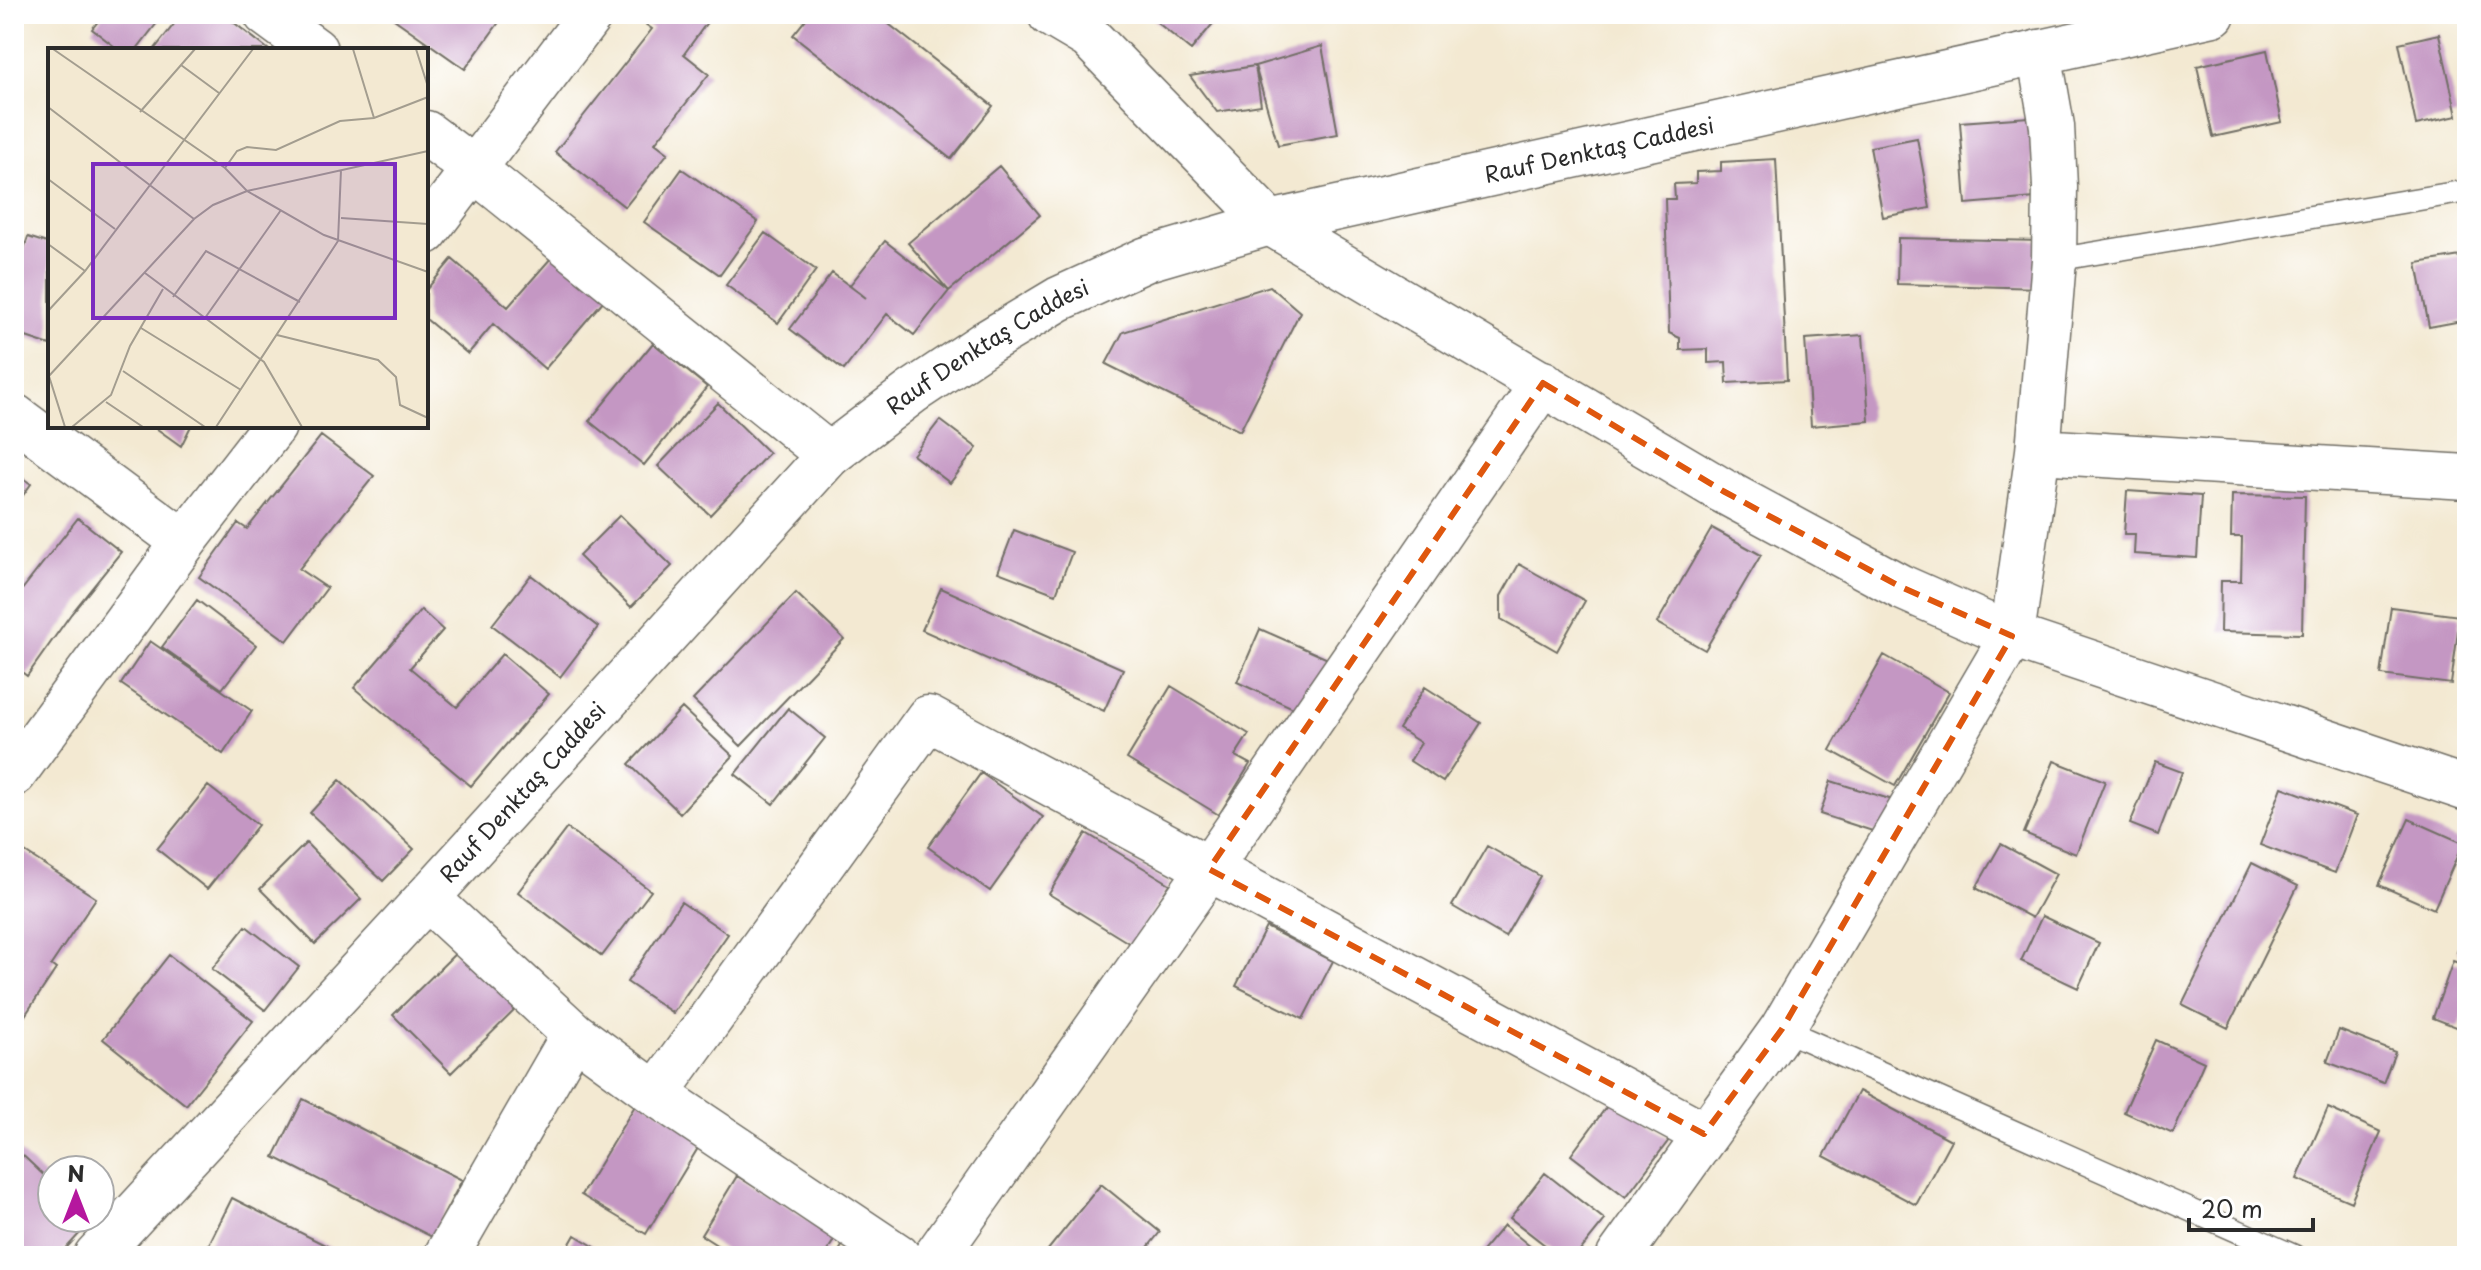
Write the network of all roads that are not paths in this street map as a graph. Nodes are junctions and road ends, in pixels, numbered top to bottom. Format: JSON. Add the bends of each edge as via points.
{"nodes":[{"id":1,"x":266,"y":14,"type":"edge"},
{"id":2,"x":591,"y":14,"type":"edge"},
{"id":3,"x":1050,"y":14,"type":"edge"},
{"id":4,"x":2213,"y":14,"type":"edge"},
{"id":5,"x":1097,"y":26,"type":"edge"},
{"id":6,"x":312,"y":48,"type":"edge"},
{"id":7,"x":2039,"y":52,"type":"junction"},
{"id":8,"x":428,"y":135,"type":"edge"},
{"id":9,"x":475,"y":170,"type":"junction"},
{"id":10,"x":2467,"y":191,"type":"edge"},
{"id":11,"x":1270,"y":223,"type":"junction"},
{"id":12,"x":428,"y":229,"type":"edge"},
{"id":13,"x":2054,"y":260,"type":"junction"},
{"id":14,"x":1543,"y":383,"type":"junction"},
{"id":15,"x":14,"y":416,"type":"edge"},
{"id":16,"x":272,"y":428,"type":"edge"},
{"id":17,"x":2038,"y":451,"type":"junction"},
{"id":18,"x":829,"y":455,"type":"junction"},
{"id":19,"x":2467,"y":477,"type":"edge"},
{"id":20,"x":184,"y":542,"type":"junction"},
{"id":21,"x":2012,"y":636,"type":"junction"},
{"id":22,"x":14,"y":774,"type":"edge"},
{"id":23,"x":2467,"y":789,"type":"edge"},
{"id":24,"x":1209,"y":869,"type":"junction"},
{"id":25,"x":427,"y":898,"type":"junction"},
{"id":26,"x":1782,"y":1029,"type":"junction"},
{"id":27,"x":574,"y":1034,"type":"junction"},
{"id":28,"x":656,"y":1094,"type":"junction"},
{"id":29,"x":1704,"y":1134,"type":"junction"},
{"id":30,"x":96,"y":1256,"type":"edge"},
{"id":31,"x":446,"y":1256,"type":"edge"},
{"id":32,"x":898,"y":1256,"type":"edge"},
{"id":33,"x":936,"y":1256,"type":"edge"},
{"id":34,"x":1619,"y":1256,"type":"edge"},
{"id":35,"x":2294,"y":1256,"type":"edge"}],
"edges":[{"from":1,"to":6,"type":"street"},
{"from":2,"to":9,"type":"street"},
{"from":3,"to":5,"type":"street"},
{"from":4,"to":7,"type":"street","name":"Rauf Denktaş Caddesi"},
{"from":5,"to":11,"type":"street"},
{"from":7,"to":11,"type":"street","name":"Rauf Denktaş Caddesi"},
{"from":7,"to":13,"type":"street","via":[[2052,126]]},
{"from":8,"to":9,"type":"street"},
{"from":9,"to":12,"type":"street"},
{"from":9,"to":18,"type":"street"},
{"from":10,"to":13,"type":"lane"},
{"from":11,"to":14,"type":"street"},
{"from":11,"to":18,"type":"street","name":"Rauf Denktaş Caddesi","via":[[1147,259],[1059,299],[924,384]]},
{"from":13,"to":17,"type":"street"},
{"from":14,"to":21,"type":"street","via":[[1723,491],[1901,587]]},
{"from":14,"to":24,"type":"street"},
{"from":15,"to":20,"type":"street"},
{"from":16,"to":20,"type":"street"},
{"from":17,"to":19,"type":"street"},
{"from":17,"to":21,"type":"street"},
{"from":18,"to":25,"type":"street","name":"Rauf Denktaş Caddesi"},
{"from":20,"to":22,"type":"street"},
{"from":21,"to":23,"type":"street"},
{"from":21,"to":26,"type":"street"},
{"from":24,"to":28,"type":"street","via":[[928,718]]},
{"from":24,"to":29,"type":"street"},
{"from":24,"to":33,"type":"street"},
{"from":25,"to":27,"type":"street"},
{"from":25,"to":30,"type":"street","name":"Rauf Denktaş Caddesi"},
{"from":26,"to":29,"type":"street"},
{"from":26,"to":35,"type":"lane"},
{"from":27,"to":28,"type":"street"},
{"from":27,"to":31,"type":"street"},
{"from":28,"to":32,"type":"street"},
{"from":29,"to":34,"type":"street"}]}
